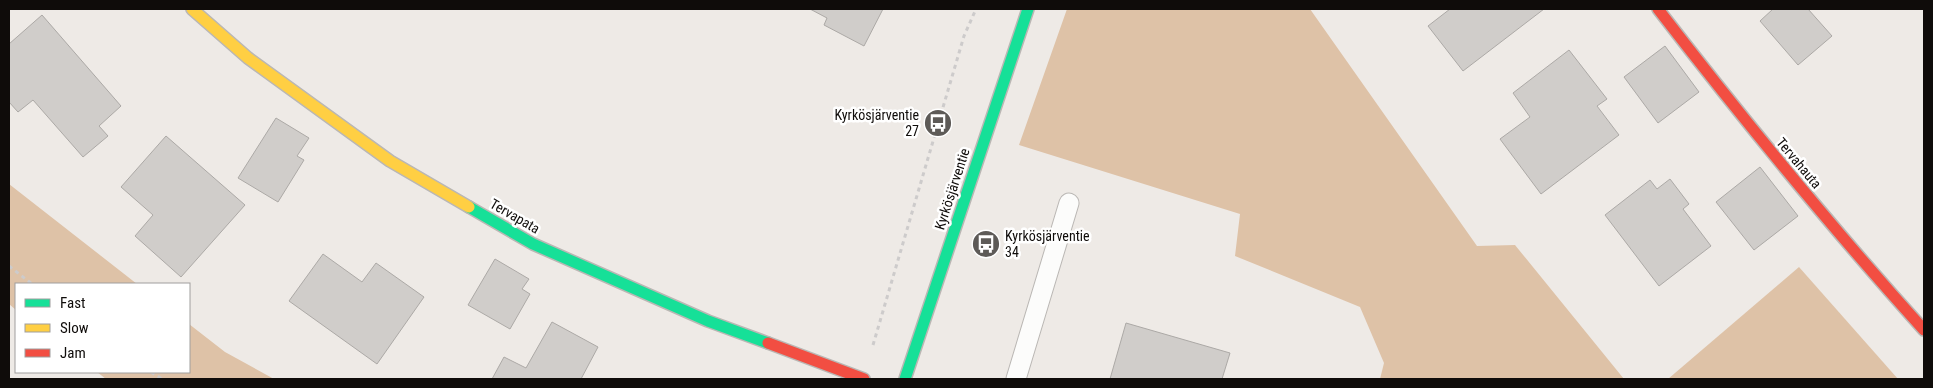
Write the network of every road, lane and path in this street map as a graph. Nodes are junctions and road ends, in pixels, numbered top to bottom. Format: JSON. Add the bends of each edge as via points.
{"nodes":[{"id":1,"x":192,"y":9,"type":"edge"},
{"id":2,"x":976,"y":9,"type":"edge"},
{"id":3,"x":1028,"y":9,"type":"edge"},
{"id":4,"x":1658,"y":9,"type":"edge"},
{"id":5,"x":1069,"y":203,"type":"dead end"},
{"id":6,"x":9,"y":266,"type":"edge"},
{"id":7,"x":31,"y":283,"type":"edge"},
{"id":8,"x":1924,"y":330,"type":"edge"},
{"id":9,"x":863,"y":379,"type":"edge"},
{"id":10,"x":905,"y":379,"type":"edge"},
{"id":11,"x":1016,"y":379,"type":"edge"}],
"edges":[{"from":1,"to":9,"type":"street","name":"Tervapata","via":[[248,58],[390,161],[533,244],[708,321]]},
{"from":2,"to":9,"type":"path","via":[[964,36]]},
{"from":3,"to":10,"type":"street","name":"Kyrkösjärventie"},
{"from":4,"to":8,"type":"street","name":"Tervahauta","via":[[1736,110],[1867,268]]},
{"from":5,"to":11,"type":"lane"},
{"from":6,"to":7,"type":"path"}]}
